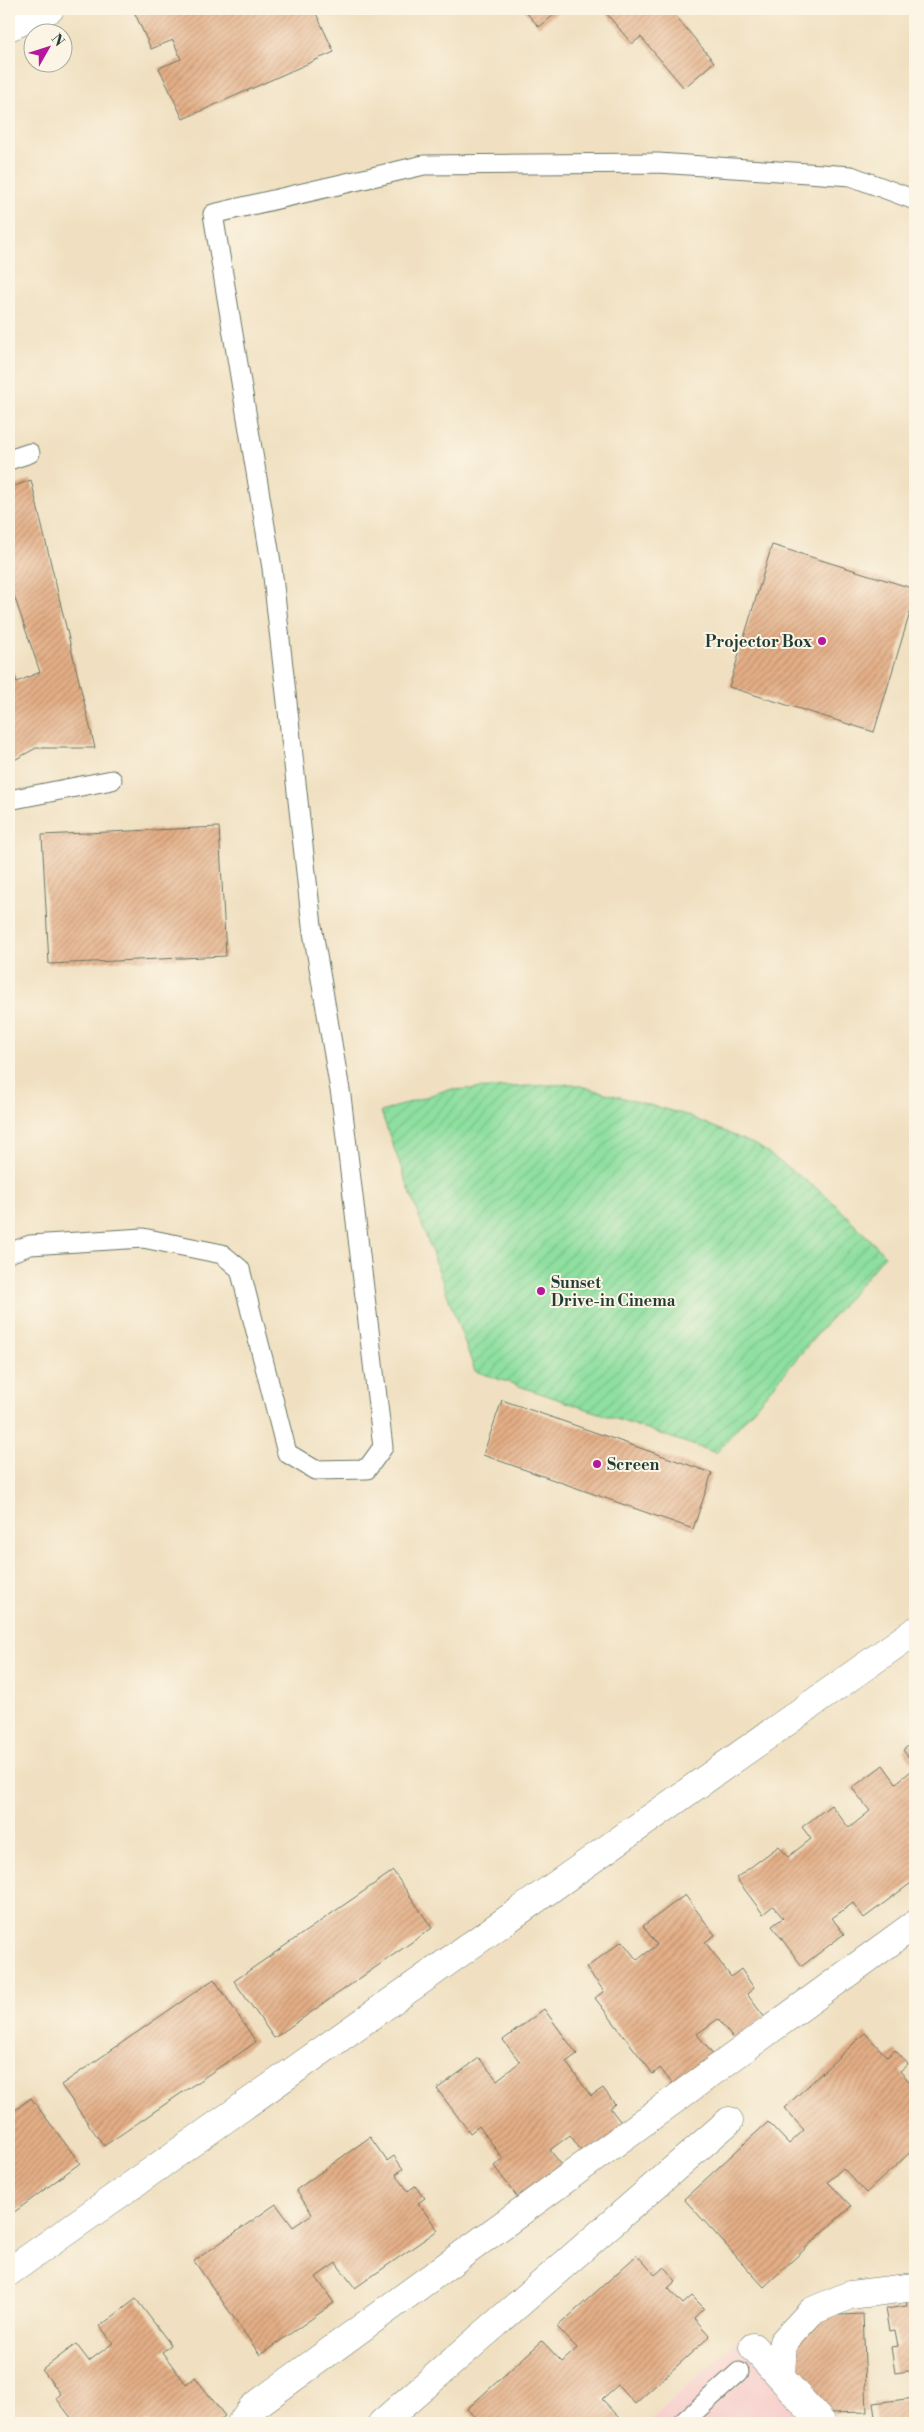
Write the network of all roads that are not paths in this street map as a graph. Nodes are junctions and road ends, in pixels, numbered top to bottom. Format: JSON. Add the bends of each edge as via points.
{"nodes":[{"id":1,"x":50,"y":9,"type":"edge"},
{"id":2,"x":9,"y":27,"type":"edge"},
{"id":3,"x":915,"y":200,"type":"edge"},
{"id":4,"x":30,"y":453,"type":"dead end"},
{"id":5,"x":9,"y":460,"type":"edge"},
{"id":6,"x":112,"y":780,"type":"dead end"},
{"id":7,"x":9,"y":800,"type":"edge"},
{"id":8,"x":9,"y":1253,"type":"edge"},
{"id":9,"x":915,"y":1631,"type":"edge"},
{"id":10,"x":915,"y":1924,"type":"edge"},
{"id":11,"x":730,"y":2120,"type":"dead end"},
{"id":12,"x":9,"y":2272,"type":"edge"},
{"id":13,"x":915,"y":2287,"type":"edge"},
{"id":14,"x":753,"y":2347,"type":"dead end"},
{"id":15,"x":739,"y":2372,"type":"dead end"},
{"id":16,"x":781,"y":2377,"type":"junction"},
{"id":17,"x":241,"y":2423,"type":"edge"},
{"id":18,"x":382,"y":2423,"type":"edge"},
{"id":19,"x":682,"y":2423,"type":"edge"},
{"id":20,"x":822,"y":2423,"type":"edge"}],
"edges":[{"from":1,"to":2,"type":"street"},
{"from":3,"to":8,"type":"lane","via":[[851,176],[658,164],[424,165],[213,214],[272,568],[312,926],[341,1096],[383,1447],[367,1469],[316,1470],[287,1453],[240,1269],[222,1254],[143,1238],[30,1245]]},
{"from":4,"to":5,"type":"lane"},
{"from":6,"to":7,"type":"lane"},
{"from":9,"to":12,"type":"street"},
{"from":10,"to":17,"type":"street","via":[[252,2408]]},
{"from":11,"to":18,"type":"street"},
{"from":13,"to":16,"type":"street","via":[[850,2295],[812,2310],[783,2342]]},
{"from":14,"to":16,"type":"street"},
{"from":15,"to":19,"type":"lane"},
{"from":16,"to":20,"type":"street"}]}
